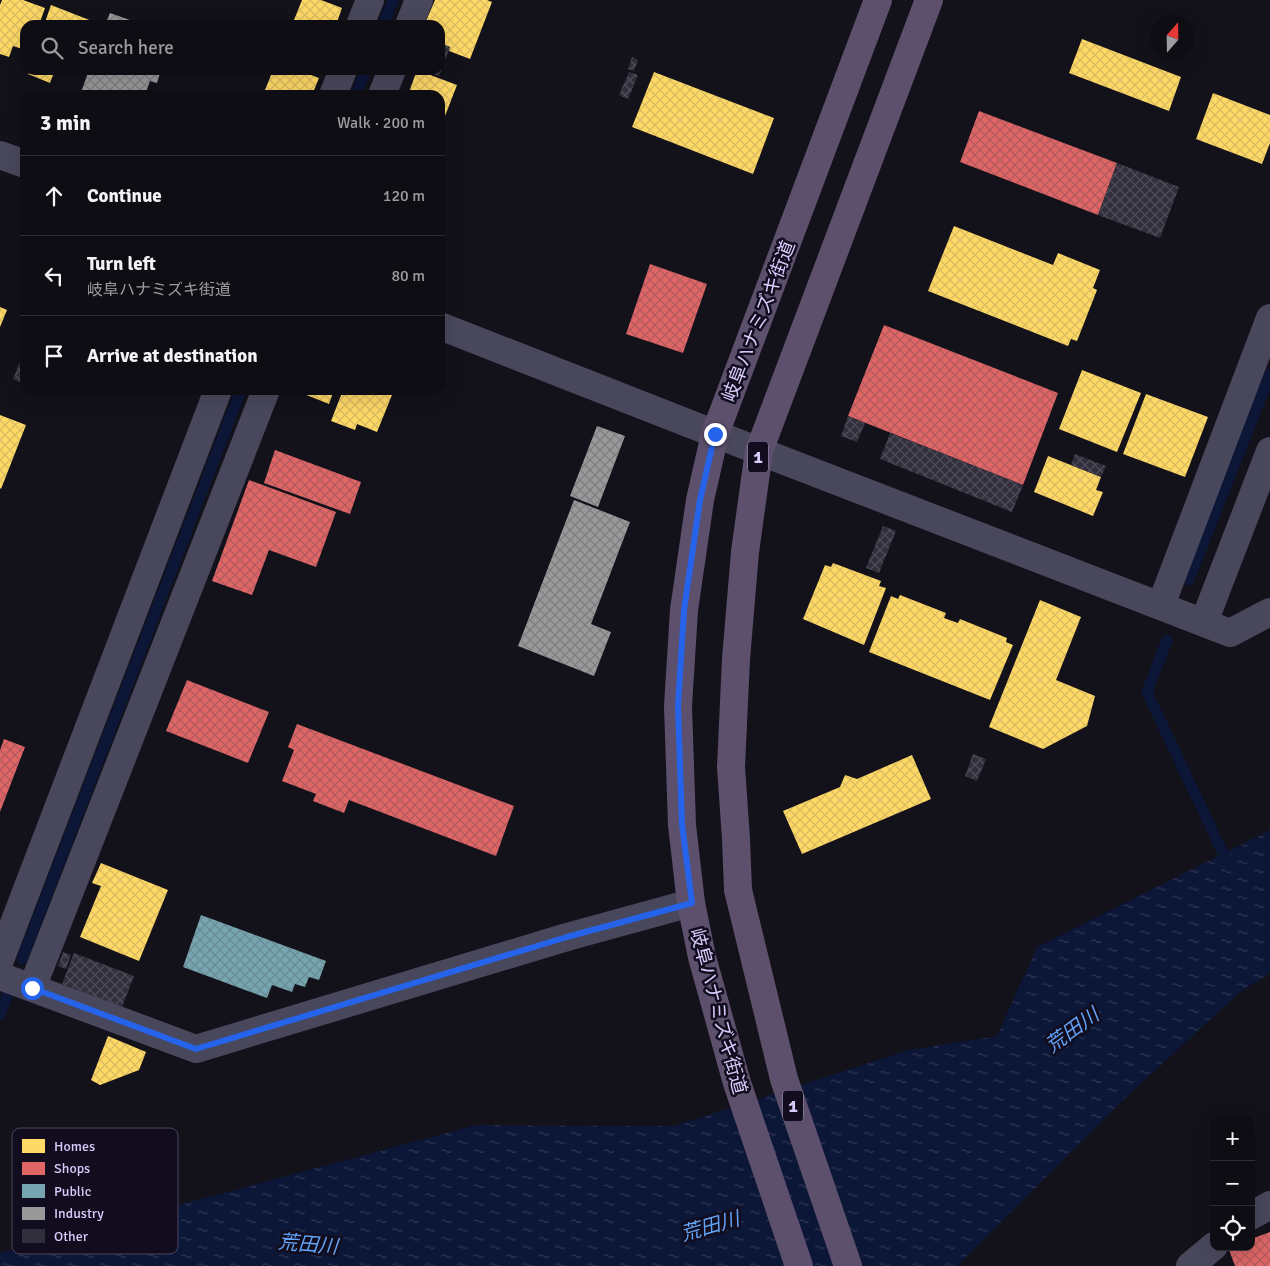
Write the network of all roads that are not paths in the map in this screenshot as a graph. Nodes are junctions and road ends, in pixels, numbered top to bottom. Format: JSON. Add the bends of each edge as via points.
{"nodes":[{"id":1,"x":370,"y":0,"type":"edge"},
{"id":2,"x":419,"y":0,"type":"edge"},
{"id":3,"x":878,"y":0,"type":"edge"},
{"id":4,"x":929,"y":0,"type":"edge"},
{"id":5,"x":362,"y":20,"type":"edge"},
{"id":6,"x":412,"y":20,"type":"edge"},
{"id":7,"x":341,"y":75,"type":"edge"},
{"id":8,"x":390,"y":75,"type":"edge"},
{"id":9,"x":335,"y":90,"type":"edge"},
{"id":10,"x":384,"y":90,"type":"edge"},
{"id":11,"x":0,"y":155,"type":"edge"},
{"id":12,"x":20,"y":162,"type":"edge"},
{"id":13,"x":1270,"y":318,"type":"edge"},
{"id":14,"x":445,"y":328,"type":"edge"},
{"id":15,"x":216,"y":395,"type":"edge"},
{"id":16,"x":264,"y":395,"type":"edge"},
{"id":17,"x":715,"y":434,"type":"junction"},
{"id":18,"x":759,"y":451,"type":"junction"},
{"id":19,"x":1270,"y":451,"type":"edge"},
{"id":20,"x":1161,"y":605,"type":"junction"},
{"id":21,"x":1270,"y":612,"type":"edge"},
{"id":22,"x":1204,"y":622,"type":"junction"},
{"id":23,"x":692,"y":903,"type":"junction"},
{"id":24,"x":0,"y":960,"type":"edge"},
{"id":25,"x":0,"y":976,"type":"edge"},
{"id":26,"x":32,"y":988,"type":"junction"},
{"id":27,"x":1270,"y":1205,"type":"edge"},
{"id":28,"x":1255,"y":1214,"type":"edge"},
{"id":29,"x":1210,"y":1249,"type":"edge"},
{"id":30,"x":799,"y":1266,"type":"edge"},
{"id":31,"x":848,"y":1266,"type":"edge"},
{"id":32,"x":1190,"y":1266,"type":"edge"}],
"edges":[{"from":1,"to":5,"type":"street"},
{"from":2,"to":6,"type":"street"},
{"from":3,"to":17,"type":"main road","name":"岐阜ハナミズキ街道"},
{"from":4,"to":18,"type":"main road","number":"1"},
{"from":7,"to":9,"type":"street"},
{"from":8,"to":10,"type":"street"},
{"from":11,"to":12,"type":"street"},
{"from":13,"to":20,"type":"street"},
{"from":14,"to":17,"type":"street"},
{"from":15,"to":24,"type":"street"},
{"from":16,"to":26,"type":"street"},
{"from":17,"to":18,"type":"street"},
{"from":17,"to":23,"type":"main road","name":"岐阜ハナミズキ街道","via":[[700,500],[684,610],[678,706],[682,824]]},
{"from":18,"to":20,"type":"street"},
{"from":18,"to":31,"type":"main road","number":"1","via":[[745,552],[736,659],[731,767],[738,890],[784,1079]]},
{"from":19,"to":22,"type":"street"},
{"from":20,"to":22,"type":"street"},
{"from":21,"to":22,"type":"street","via":[[1230,632]]},
{"from":23,"to":26,"type":"street","via":[[567,937],[196,1049]]},
{"from":23,"to":30,"type":"main road","name":"岐阜ハナミズキ街道","via":[[702,957],[737,1083]]},
{"from":25,"to":26,"type":"street"},
{"from":27,"to":28,"type":"street"},
{"from":29,"to":32,"type":"street"}]}
